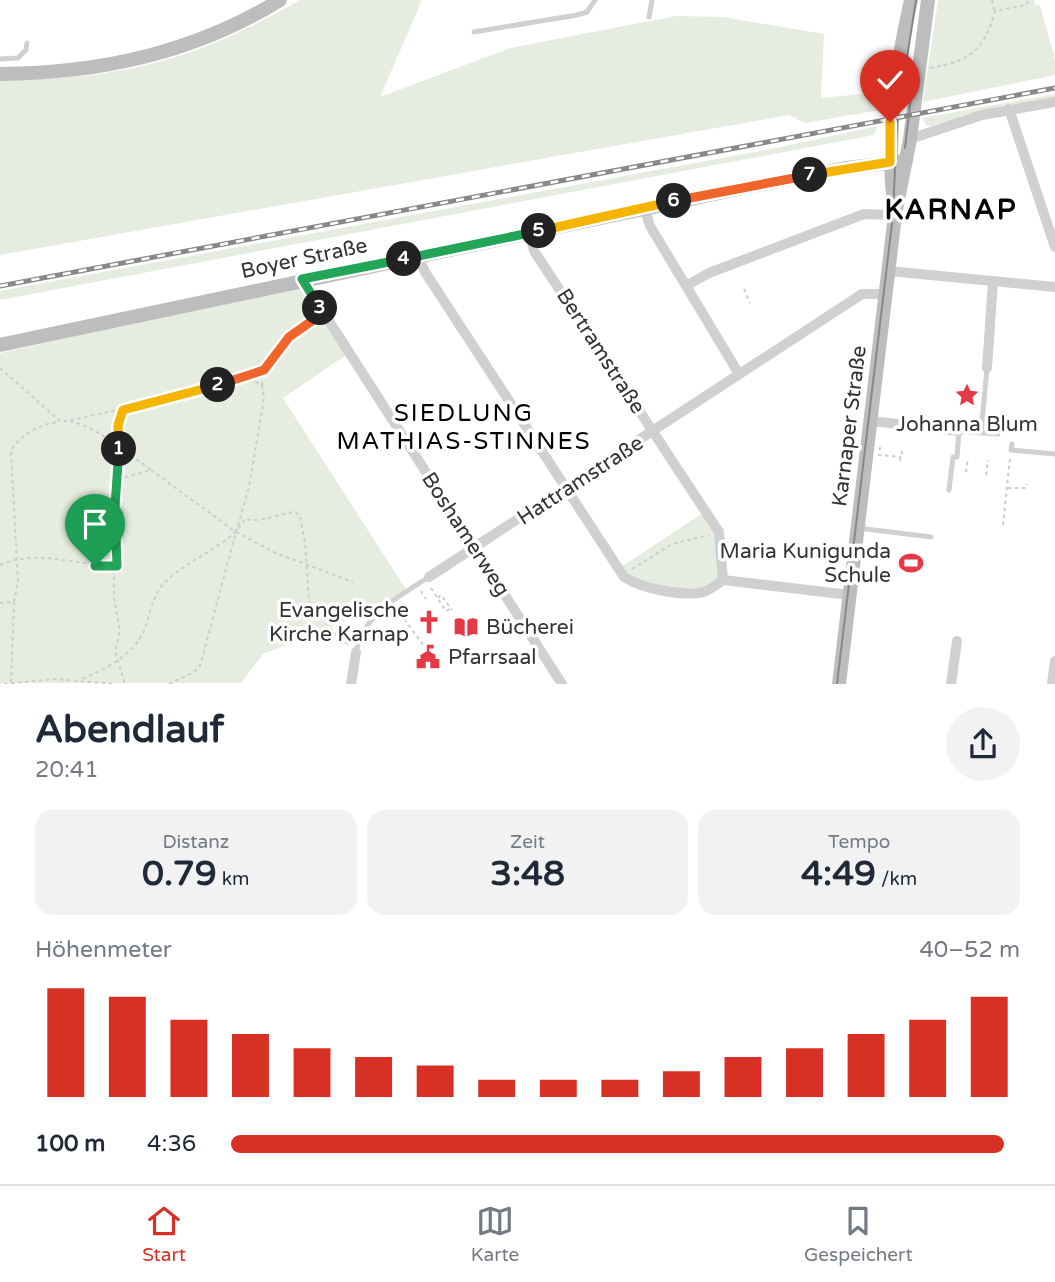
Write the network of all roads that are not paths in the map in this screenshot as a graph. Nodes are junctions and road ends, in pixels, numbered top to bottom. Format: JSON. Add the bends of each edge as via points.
{"nodes":[{"id":1,"x":280,"y":0,"type":"edge"},
{"id":2,"x":595,"y":0,"type":"edge"},
{"id":3,"x":652,"y":0,"type":"edge"},
{"id":4,"x":911,"y":0,"type":"edge"},
{"id":5,"x":928,"y":0,"type":"edge"},
{"id":6,"x":649,"y":18,"type":"dead end"},
{"id":7,"x":474,"y":32,"type":"dead end"},
{"id":8,"x":27,"y":43,"type":"dead end"},
{"id":9,"x":0,"y":59,"type":"edge"},
{"id":10,"x":0,"y":74,"type":"edge"},
{"id":11,"x":1055,"y":102,"type":"edge"},
{"id":12,"x":1009,"y":109,"type":"junction"},
{"id":13,"x":911,"y":139,"type":"junction"},
{"id":14,"x":906,"y":161,"type":"junction"},
{"id":15,"x":890,"y":162,"type":"junction"},
{"id":16,"x":645,"y":210,"type":"junction"},
{"id":17,"x":895,"y":215,"type":"junction"},
{"id":18,"x":530,"y":233,"type":"junction"},
{"id":19,"x":1055,"y":247,"type":"edge"},
{"id":20,"x":418,"y":256,"type":"junction"},
{"id":21,"x":889,"y":271,"type":"junction"},
{"id":22,"x":302,"y":279,"type":"junction"},
{"id":23,"x":993,"y":282,"type":"junction"},
{"id":24,"x":686,"y":286,"type":"junction"},
{"id":25,"x":1055,"y":286,"type":"edge"},
{"id":26,"x":886,"y":294,"type":"junction"},
{"id":27,"x":0,"y":345,"type":"edge"},
{"id":28,"x":987,"y":368,"type":"joint"},
{"id":29,"x":739,"y":374,"type":"junction"},
{"id":30,"x":871,"y":421,"type":"junction"},
{"id":31,"x":959,"y":431,"type":"junction"},
{"id":32,"x":654,"y":432,"type":"junction"},
{"id":33,"x":981,"y":433,"type":"junction"},
{"id":34,"x":998,"y":434,"type":"dead end"},
{"id":35,"x":1011,"y":447,"type":"road end"},
{"id":36,"x":1055,"y":454,"type":"edge"},
{"id":37,"x":566,"y":488,"type":"junction"},
{"id":38,"x":949,"y":489,"type":"dead end"},
{"id":39,"x":858,"y":528,"type":"junction"},
{"id":40,"x":931,"y":537,"type":"dead end"},
{"id":41,"x":474,"y":548,"type":"junction"},
{"id":42,"x":427,"y":578,"type":"joint"},
{"id":43,"x":723,"y":580,"type":"junction"},
{"id":44,"x":850,"y":595,"type":"junction"},
{"id":45,"x":957,"y":641,"type":"dead end"},
{"id":46,"x":356,"y":650,"type":"joint"},
{"id":47,"x":1055,"y":661,"type":"edge"},
{"id":48,"x":351,"y":684,"type":"edge"},
{"id":49,"x":562,"y":684,"type":"edge"},
{"id":50,"x":839,"y":684,"type":"edge"},
{"id":51,"x":951,"y":684,"type":"edge"},
{"id":52,"x":1052,"y":684,"type":"edge"}],
"edges":[{"from":1,"to":10,"type":"street","via":[[228,28],[160,54],[87,70]]},
{"from":2,"to":7,"type":"lane","via":[[587,12],[577,15]]},
{"from":3,"to":6,"type":"lane"},
{"from":4,"to":15,"type":"street","name":"Karnaper Straße","via":[[895,78]]},
{"from":5,"to":13,"type":"street","name":"Karnaper Straße"},
{"from":8,"to":9,"type":"lane","via":[[18,58]]},
{"from":11,"to":12,"type":"street"},
{"from":12,"to":13,"type":"street"},
{"from":12,"to":19,"type":"street"},
{"from":13,"to":14,"type":"street","name":"Karnaper Straße"},
{"from":14,"to":15,"type":"street","name":"Boyer Straße"},
{"from":14,"to":17,"type":"street","name":"Karnaper Straße"},
{"from":15,"to":16,"type":"street","name":"Boyer Straße"},
{"from":15,"to":17,"type":"street","name":"Karnaper Straße"},
{"from":16,"to":18,"type":"street","name":"Boyer Straße"},
{"from":16,"to":24,"type":"street"},
{"from":17,"to":21,"type":"street","name":"Karnaper Straße"},
{"from":17,"to":24,"type":"street","via":[[864,214]]},
{"from":18,"to":20,"type":"street","name":"Boyer Straße"},
{"from":18,"to":32,"type":"street","name":"Bertramstraße","via":[[534,251]]},
{"from":20,"to":22,"type":"street","name":"Boyer Straße"},
{"from":20,"to":37,"type":"street"},
{"from":21,"to":23,"type":"street"},
{"from":21,"to":26,"type":"street","name":"Karnaper Straße"},
{"from":22,"to":27,"type":"street","name":"Boyer Straße"},
{"from":22,"to":41,"type":"street","name":"Boshamerweg"},
{"from":23,"to":25,"type":"street"},
{"from":23,"to":28,"type":"street"},
{"from":24,"to":29,"type":"street"},
{"from":26,"to":29,"type":"street","name":"Hattramstraße","via":[[862,294]]},
{"from":26,"to":30,"type":"street","name":"Karnaper Straße"},
{"from":28,"to":33,"type":"lane"},
{"from":29,"to":32,"type":"street","name":"Hattramstraße"},
{"from":30,"to":31,"type":"street"},
{"from":30,"to":39,"type":"street","name":"Karnaper Straße"},
{"from":31,"to":33,"type":"lane"},
{"from":31,"to":38,"type":"lane"},
{"from":32,"to":37,"type":"street","name":"Hattramstraße"},
{"from":32,"to":43,"type":"street","name":"Bertramstraße","via":[[719,532]]},
{"from":33,"to":34,"type":"lane"},
{"from":35,"to":36,"type":"lane"},
{"from":37,"to":41,"type":"street","name":"Hattramstraße"},
{"from":37,"to":43,"type":"street","via":[[624,577],[645,587],[701,593]]},
{"from":39,"to":40,"type":"lane"},
{"from":39,"to":44,"type":"street","name":"Karnaper Straße"},
{"from":41,"to":42,"type":"street","name":"Hattramstraße"},
{"from":41,"to":49,"type":"street","name":"Boshamerweg"},
{"from":42,"to":46,"type":"lane","name":"Hattramstraße","via":[[374,614],[361,631]]},
{"from":43,"to":44,"type":"street"},
{"from":44,"to":50,"type":"street","name":"Karnaper Straße"},
{"from":45,"to":51,"type":"street"},
{"from":46,"to":48,"type":"street","name":"Hattramstraße"},
{"from":47,"to":52,"type":"street"}]}
